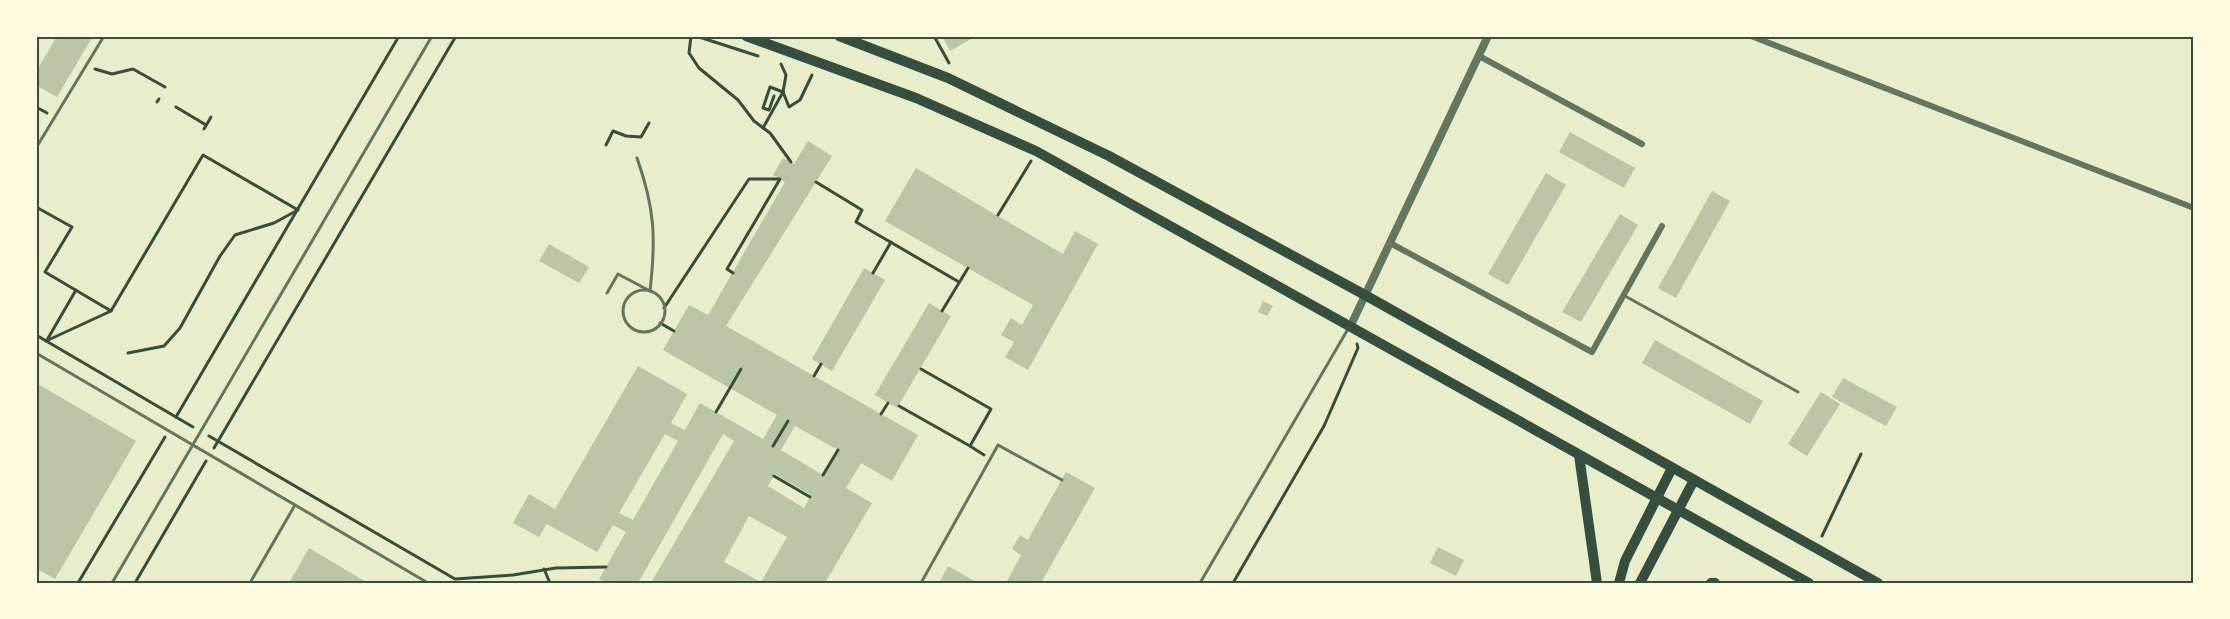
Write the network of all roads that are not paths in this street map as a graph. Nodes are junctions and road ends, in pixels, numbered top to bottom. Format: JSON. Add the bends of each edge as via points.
{"nodes":[{"id":1,"x":104,"y":36,"type":"edge"},
{"id":2,"x":432,"y":36,"type":"edge"},
{"id":3,"x":746,"y":36,"type":"edge"},
{"id":4,"x":839,"y":36,"type":"edge"},
{"id":5,"x":1488,"y":36,"type":"edge"},
{"id":6,"x":1751,"y":36,"type":"edge"},
{"id":7,"x":1479,"y":56,"type":"junction"},
{"id":8,"x":1642,"y":144,"type":"dead end"},
{"id":9,"x":36,"y":148,"type":"edge"},
{"id":10,"x":638,"y":158,"type":"dead end"},
{"id":11,"x":2194,"y":208,"type":"edge"},
{"id":12,"x":1662,"y":226,"type":"dead end"},
{"id":13,"x":1390,"y":243,"type":"junction"},
{"id":14,"x":650,"y":291,"type":"junction"},
{"id":15,"x":607,"y":293,"type":"dead end"},
{"id":16,"x":1365,"y":295,"type":"junction"},
{"id":17,"x":1623,"y":295,"type":"junction"},
{"id":18,"x":1351,"y":325,"type":"junction"},
{"id":19,"x":36,"y":353,"type":"edge"},
{"id":20,"x":1798,"y":392,"type":"dead end"},
{"id":21,"x":193,"y":445,"type":"junction"},
{"id":22,"x":1579,"y":455,"type":"junction"},
{"id":23,"x":1672,"y":468,"type":"junction"},
{"id":24,"x":1062,"y":480,"type":"dead end"},
{"id":25,"x":1694,"y":480,"type":"junction"},
{"id":26,"x":1656,"y":498,"type":"junction"},
{"id":27,"x":295,"y":505,"type":"junction"},
{"id":28,"x":1678,"y":510,"type":"junction"},
{"id":29,"x":112,"y":583,"type":"edge"},
{"id":30,"x":250,"y":583,"type":"edge"},
{"id":31,"x":428,"y":583,"type":"edge"},
{"id":32,"x":921,"y":583,"type":"edge"},
{"id":33,"x":1200,"y":583,"type":"edge"},
{"id":34,"x":1597,"y":583,"type":"edge"},
{"id":35,"x":1619,"y":583,"type":"edge"},
{"id":36,"x":1640,"y":583,"type":"edge"},
{"id":37,"x":1809,"y":583,"type":"edge"},
{"id":38,"x":1878,"y":583,"type":"edge"}],
"edges":[{"from":1,"to":9,"type":"lane"},
{"from":2,"to":21,"type":"lane"},
{"from":3,"to":18,"type":"highway","via":[[916,98],[1036,151]]},
{"from":4,"to":16,"type":"highway","via":[[948,78],[1039,120]]},
{"from":5,"to":7,"type":"street"},
{"from":6,"to":11,"type":"street"},
{"from":7,"to":8,"type":"street"},
{"from":7,"to":13,"type":"street"},
{"from":10,"to":14,"type":"lane","via":[[654,222]]},
{"from":12,"to":17,"type":"street"},
{"from":13,"to":16,"type":"street"},
{"from":13,"to":17,"type":"street","via":[[1592,352]]},
{"from":14,"to":14,"type":"lane","via":[[630,295],[623,307],[630,326],[642,332],[660,323],[664,308],[659,297]]},
{"from":14,"to":15,"type":"lane","via":[[618,274]]},
{"from":16,"to":18,"type":"street"},
{"from":16,"to":23,"type":"highway"},
{"from":17,"to":20,"type":"lane"},
{"from":18,"to":22,"type":"highway"},
{"from":18,"to":33,"type":"lane"},
{"from":19,"to":21,"type":"lane"},
{"from":21,"to":27,"type":"lane"},
{"from":21,"to":29,"type":"lane"},
{"from":22,"to":26,"type":"highway"},
{"from":22,"to":34,"type":"highway"},
{"from":23,"to":25,"type":"highway"},
{"from":23,"to":26,"type":"highway"},
{"from":24,"to":32,"type":"lane","via":[[998,445]]},
{"from":25,"to":28,"type":"highway"},
{"from":25,"to":38,"type":"highway"},
{"from":26,"to":28,"type":"highway"},
{"from":26,"to":35,"type":"highway","via":[[1625,561]]},
{"from":27,"to":30,"type":"lane"},
{"from":27,"to":31,"type":"lane"},
{"from":28,"to":36,"type":"highway"},
{"from":28,"to":37,"type":"highway"}]}
